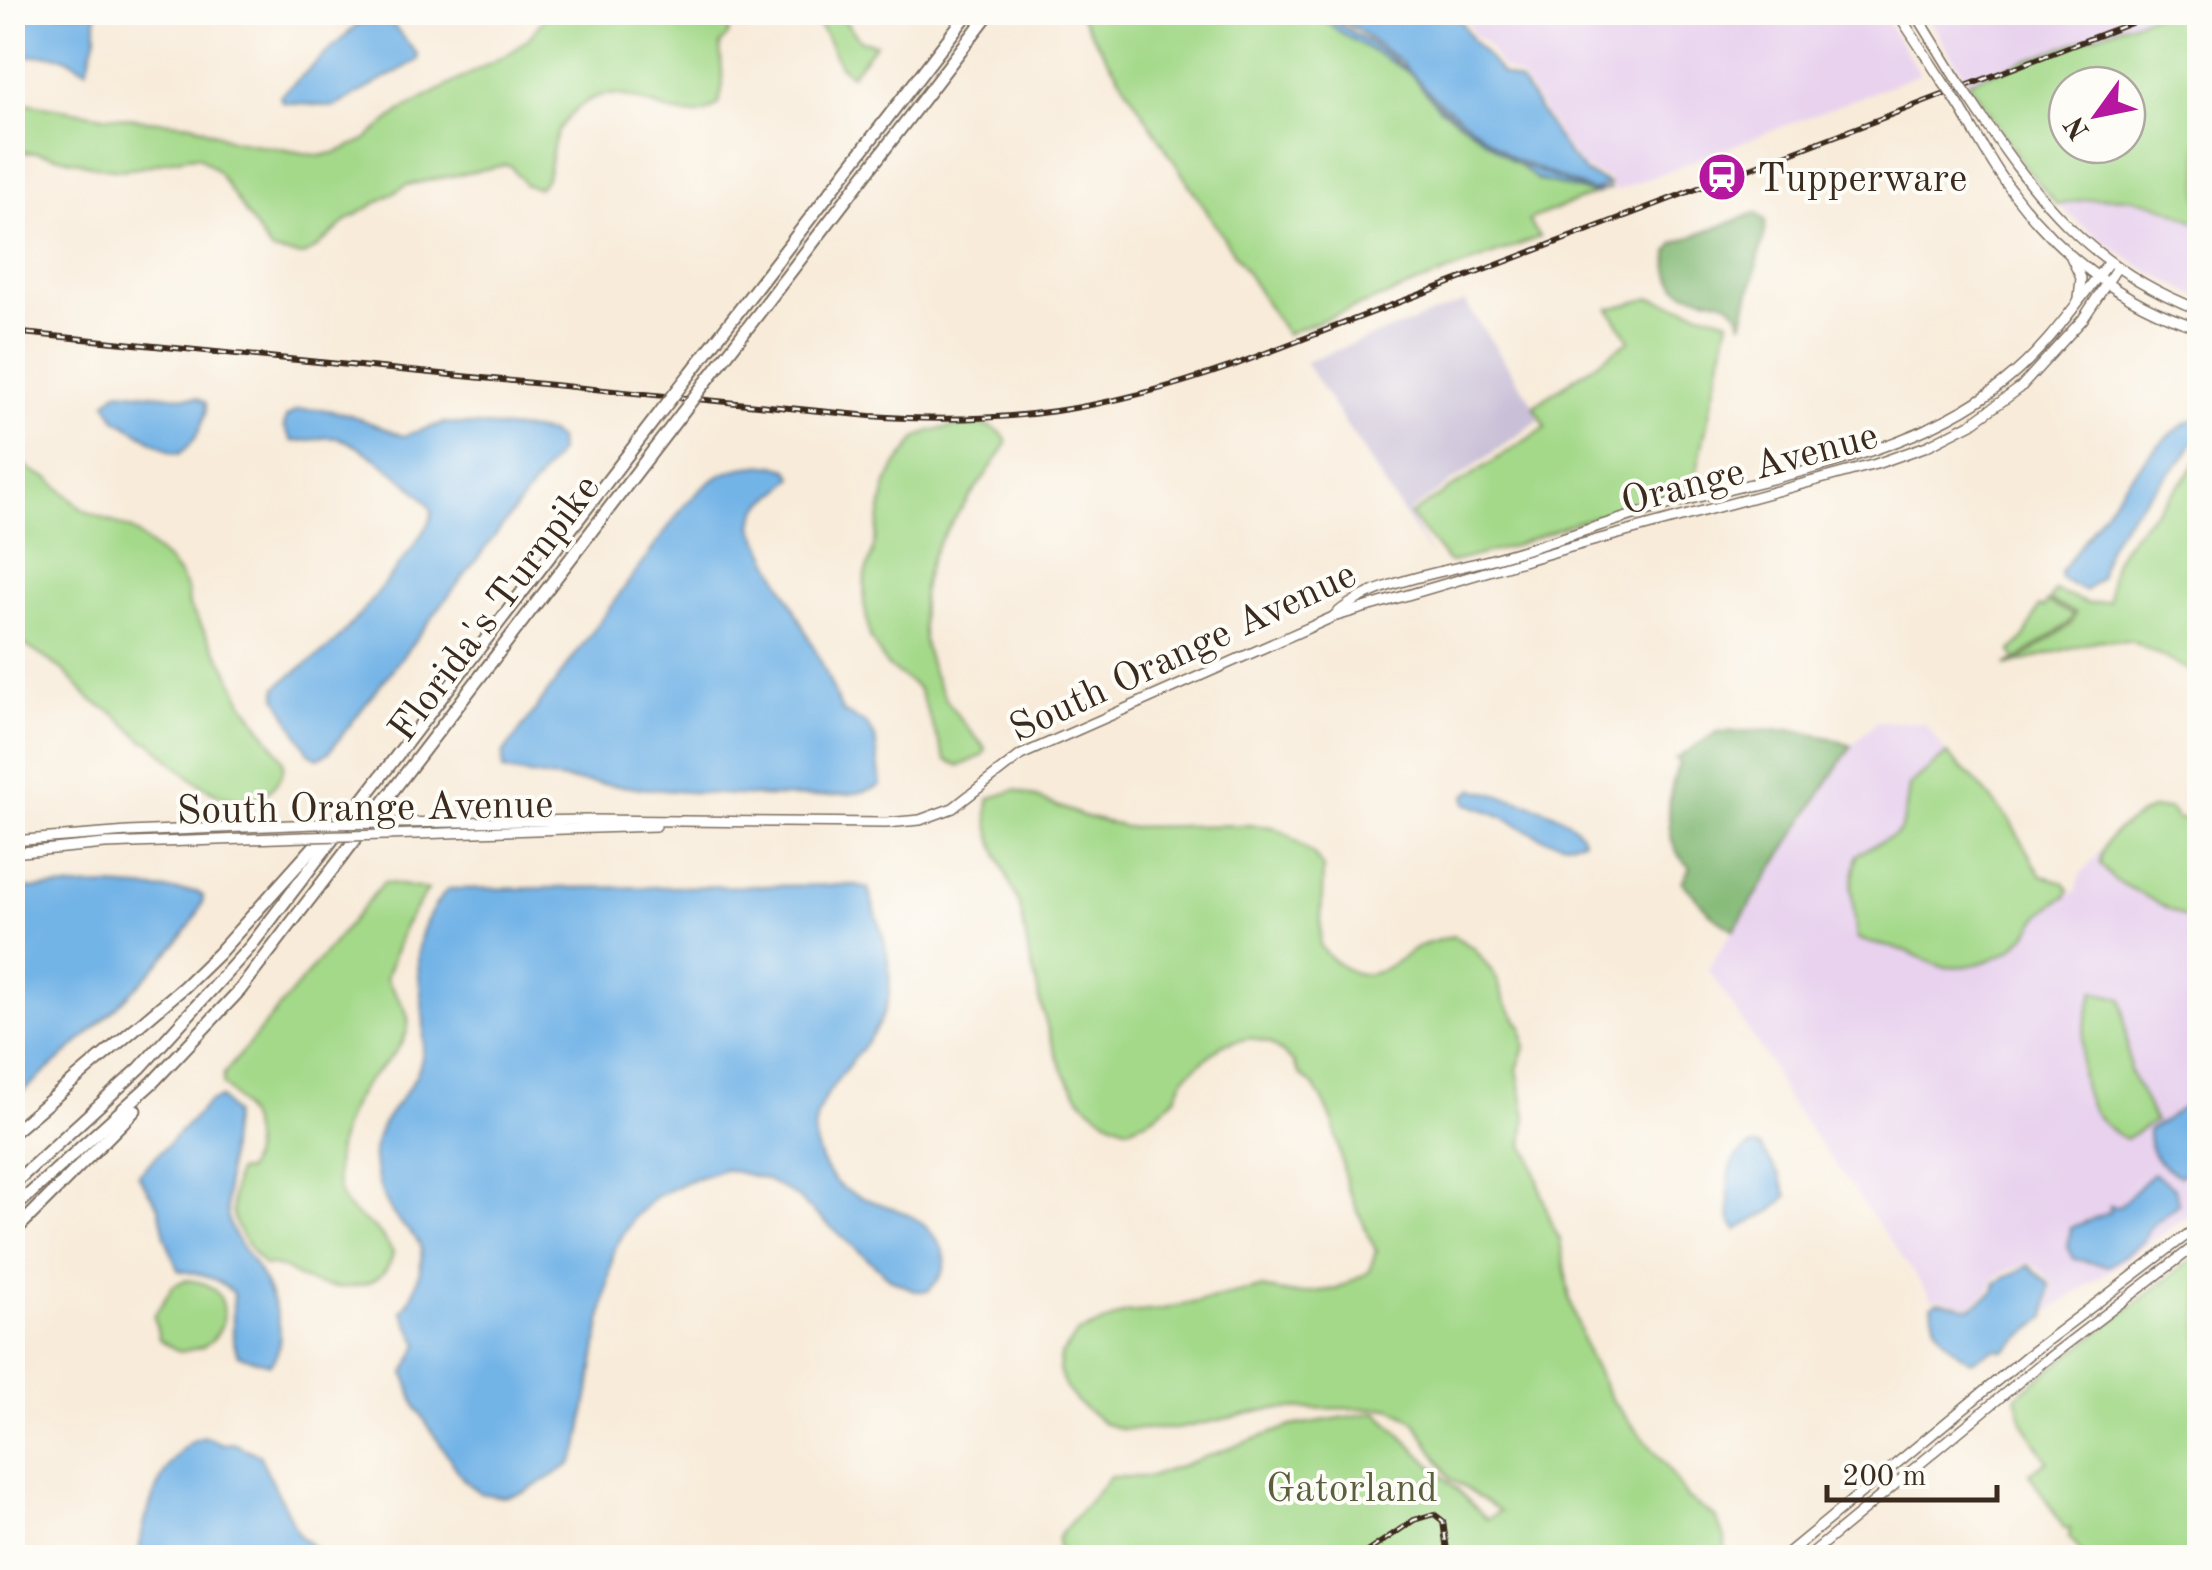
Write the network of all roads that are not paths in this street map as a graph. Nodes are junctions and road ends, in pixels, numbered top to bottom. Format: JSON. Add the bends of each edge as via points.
{"nodes":[{"id":1,"x":969,"y":12,"type":"edge"},
{"id":2,"x":990,"y":12,"type":"edge"},
{"id":3,"x":1897,"y":12,"type":"edge"},
{"id":4,"x":1915,"y":12,"type":"edge"},
{"id":5,"x":2070,"y":254,"type":"junction"},
{"id":6,"x":2112,"y":266,"type":"junction"},
{"id":7,"x":2097,"y":277,"type":"junction"},
{"id":8,"x":2107,"y":284,"type":"junction"},
{"id":9,"x":2079,"y":301,"type":"junction"},
{"id":10,"x":2200,"y":310,"type":"edge"},
{"id":11,"x":2200,"y":328,"type":"edge"},
{"id":12,"x":1445,"y":572,"type":"joint"},
{"id":13,"x":1334,"y":617,"type":"junction"},
{"id":14,"x":358,"y":807,"type":"junction"},
{"id":15,"x":718,"y":822,"type":"junction"},
{"id":16,"x":12,"y":841,"type":"edge"},
{"id":17,"x":12,"y":853,"type":"edge"},
{"id":18,"x":240,"y":990,"type":"junction"},
{"id":19,"x":76,"y":1079,"type":"junction"},
{"id":20,"x":12,"y":1123,"type":"edge"},
{"id":21,"x":12,"y":1132,"type":"edge"},
{"id":22,"x":12,"y":1185,"type":"edge"},
{"id":23,"x":12,"y":1210,"type":"edge"},
{"id":24,"x":2200,"y":1225,"type":"edge"},
{"id":25,"x":12,"y":1234,"type":"edge"},
{"id":26,"x":2200,"y":1242,"type":"edge"},
{"id":27,"x":2123,"y":1280,"type":"junction"},
{"id":28,"x":2089,"y":1307,"type":"junction"},
{"id":29,"x":2101,"y":1316,"type":"junction"},
{"id":30,"x":2070,"y":1340,"type":"junction"},
{"id":31,"x":1782,"y":1558,"type":"edge"},
{"id":32,"x":1806,"y":1558,"type":"edge"}],
"edges":[{"from":1,"to":14,"type":"highway","name":"Florida's Turnpike","bridge":true},
{"from":2,"to":18,"type":"highway","name":"Florida's Turnpike","bridge":true},
{"from":3,"to":5,"type":"main road","bridge":true,"via":[[2004,180]]},
{"from":4,"to":6,"type":"main road","bridge":true,"via":[[2003,151],[2049,210]]},
{"from":5,"to":7,"type":"main road"},
{"from":5,"to":9,"type":"main road","via":[[2081,278]]},
{"from":6,"to":7,"type":"main road","name":"Orange Avenue"},
{"from":6,"to":8,"type":"main road","name":"Orange Avenue"},
{"from":6,"to":10,"type":"main road"},
{"from":7,"to":8,"type":"main road"},
{"from":7,"to":9,"type":"main road","name":"Orange Avenue"},
{"from":8,"to":11,"type":"main road"},
{"from":8,"to":13,"type":"main road","name":"Orange Avenue","via":[[2020,388],[1927,446]]},
{"from":9,"to":12,"type":"main road","name":"Orange Avenue","via":[[2001,384],[1908,438]]},
{"from":12,"to":13,"type":"main road","name":"South Orange Avenue","via":[[1380,591]]},
{"from":13,"to":15,"type":"main road","name":"South Orange Avenue","via":[[1021,754],[938,815],[886,823]]},
{"from":14,"to":19,"type":"highway","via":[[332,824],[196,976]]},
{"from":14,"to":22,"type":"highway","name":"Florida's Turnpike","via":[[213,990],[102,1106]]},
{"from":15,"to":16,"type":"main road","name":"South Orange Avenue","bridge":true,"via":[[315,824]]},
{"from":15,"to":17,"type":"main road","name":"South Orange Avenue","bridge":true},
{"from":18,"to":23,"type":"highway","name":"Florida's Turnpike","via":[[154,1082]]},
{"from":18,"to":25,"type":"highway","via":[[120,1126]]},
{"from":19,"to":20,"type":"highway"},
{"from":19,"to":21,"type":"highway"},
{"from":24,"to":27,"type":"main road"},
{"from":26,"to":29,"type":"main road"},
{"from":27,"to":28,"type":"main road"},
{"from":27,"to":29,"type":"main road","via":[[2100,1306]]},
{"from":28,"to":30,"type":"main road"},
{"from":28,"to":31,"type":"main road"},
{"from":29,"to":30,"type":"main road"},
{"from":30,"to":32,"type":"main road"}]}
